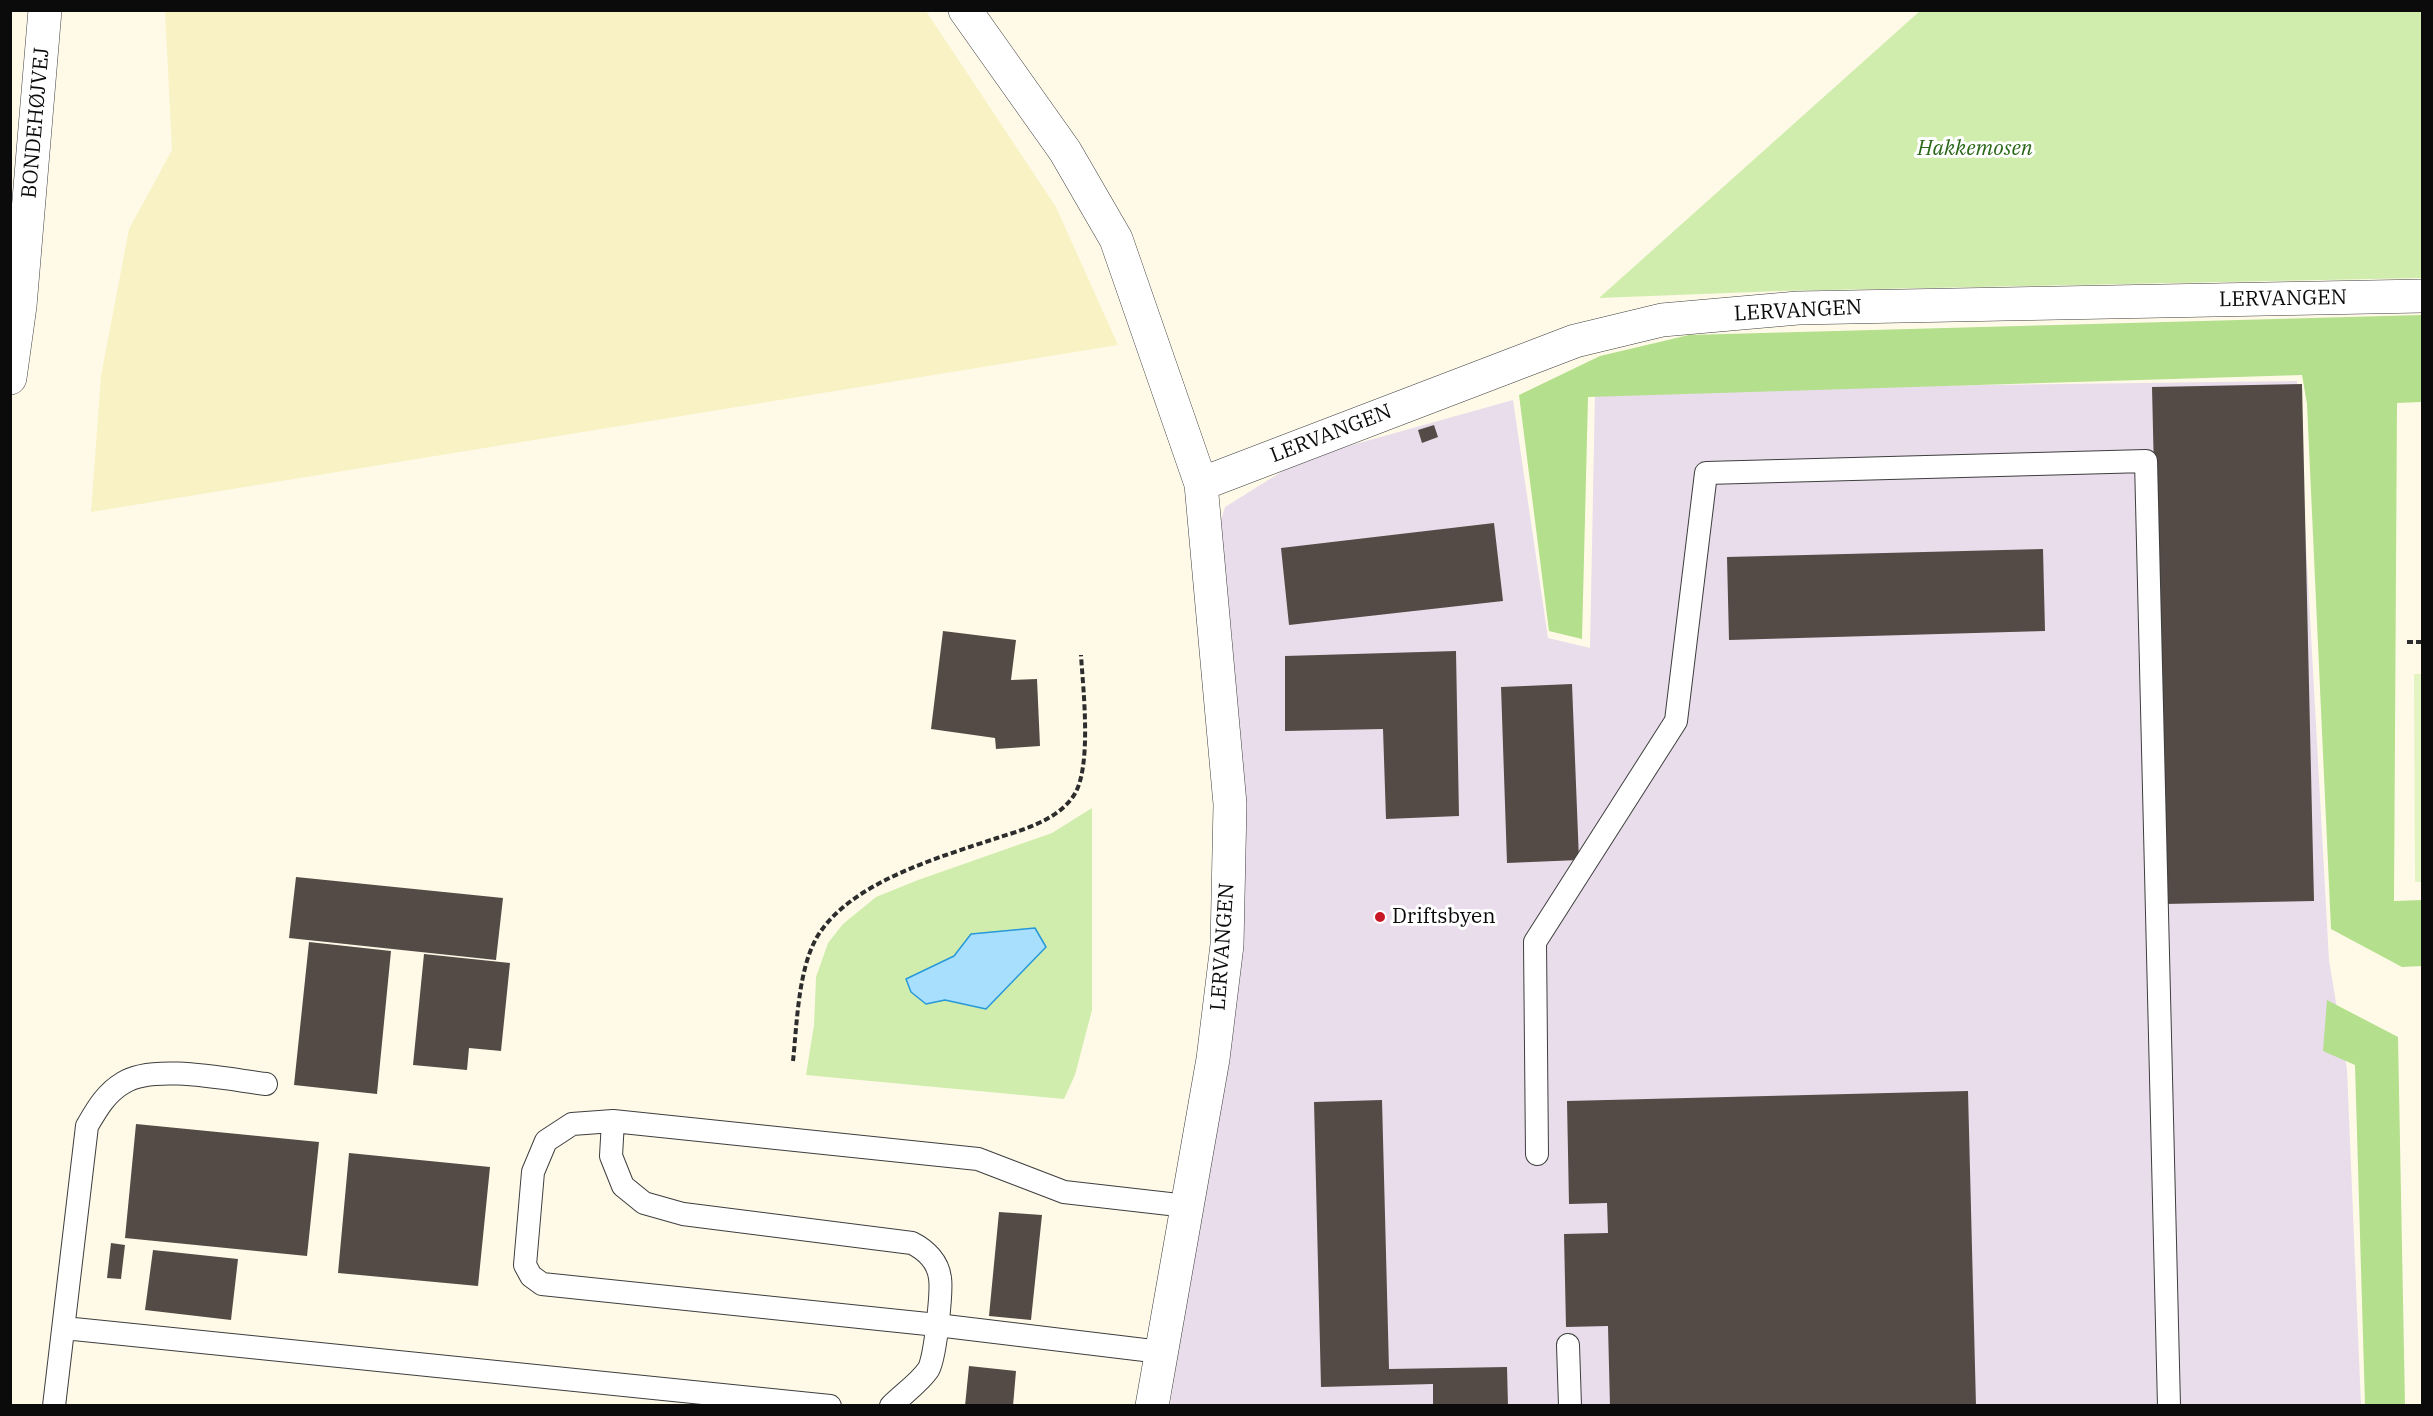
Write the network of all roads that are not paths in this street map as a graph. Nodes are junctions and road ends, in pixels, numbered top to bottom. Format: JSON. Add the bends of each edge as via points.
{"nodes":[{"id":1,"x":45,"y":10,"type":"edge"},
{"id":2,"x":965,"y":10,"type":"edge"},
{"id":3,"x":2422,"y":296,"type":"edge"},
{"id":4,"x":10,"y":378,"type":"edge"},
{"id":5,"x":1202,"y":484,"type":"junction"},
{"id":6,"x":266,"y":1084,"type":"dead end"},
{"id":7,"x":613,"y":1121,"type":"junction"},
{"id":8,"x":1537,"y":1154,"type":"dead end"},
{"id":9,"x":1187,"y":1206,"type":"junction"},
{"id":10,"x":937,"y":1325,"type":"junction"},
{"id":11,"x":64,"y":1328,"type":"junction"},
{"id":12,"x":1568,"y":1345,"type":"dead end"},
{"id":13,"x":1161,"y":1352,"type":"junction"},
{"id":14,"x":54,"y":1406,"type":"edge"},
{"id":15,"x":830,"y":1406,"type":"edge"},
{"id":16,"x":891,"y":1406,"type":"edge"},
{"id":17,"x":1152,"y":1406,"type":"edge"},
{"id":18,"x":1570,"y":1406,"type":"edge"},
{"id":19,"x":2169,"y":1406,"type":"edge"}],
"edges":[{"from":1,"to":4,"type":"street","name":"BONDEHØJVEJ","via":[[20,306]]},
{"from":2,"to":5,"type":"street","name":"LERVANGEN","via":[[1065,151],[1116,239]]},
{"from":3,"to":5,"type":"street","name":"LERVANGEN","via":[[1798,308],[1662,320],[1575,341]]},
{"from":5,"to":9,"type":"street","name":"LERVANGEN","via":[[1230,804],[1227,945],[1213,1059]]},
{"from":6,"to":11,"type":"lane","via":[[174,1073],[149,1074],[124,1082],[103,1100],[87,1126]]},
{"from":7,"to":9,"type":"lane","via":[[978,1159],[1064,1192]]},
{"from":7,"to":10,"type":"lane","via":[[611,1156],[623,1186],[644,1203],[683,1214],[912,1243],[925,1250],[940,1277]]},
{"from":7,"to":10,"type":"lane","via":[[572,1124],[546,1140],[533,1173],[525,1265],[542,1284]]},
{"from":8,"to":19,"type":"lane","via":[[1535,942],[1676,721],[1706,473],[2146,461]]},
{"from":9,"to":13,"type":"street","name":"LERVANGEN"},
{"from":10,"to":13,"type":"lane"},
{"from":10,"to":16,"type":"lane","via":[[930,1369]]},
{"from":11,"to":14,"type":"lane"},
{"from":11,"to":15,"type":"lane"},
{"from":12,"to":18,"type":"lane"},
{"from":13,"to":17,"type":"street","name":"LERVANGEN"}]}
